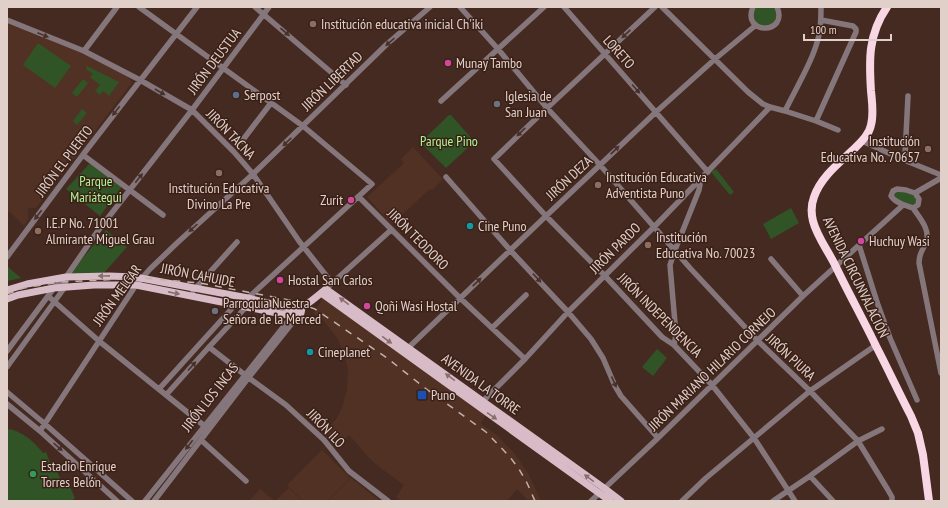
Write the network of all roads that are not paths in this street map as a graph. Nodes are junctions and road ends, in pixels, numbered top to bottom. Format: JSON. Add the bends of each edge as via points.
{"nodes":[{"id":1,"x":117,"y":7,"type":"edge"},
{"id":2,"x":139,"y":7,"type":"edge"},
{"id":3,"x":198,"y":7,"type":"edge"},
{"id":4,"x":255,"y":7,"type":"edge"},
{"id":5,"x":269,"y":7,"type":"edge"},
{"id":6,"x":429,"y":7,"type":"edge"},
{"id":7,"x":460,"y":7,"type":"edge"},
{"id":8,"x":544,"y":7,"type":"edge"},
{"id":9,"x":564,"y":7,"type":"edge"},
{"id":10,"x":655,"y":7,"type":"edge"},
{"id":11,"x":662,"y":7,"type":"edge"},
{"id":12,"x":753,"y":7,"type":"edge"},
{"id":13,"x":777,"y":7,"type":"edge"},
{"id":14,"x":821,"y":7,"type":"edge"},
{"id":15,"x":884,"y":8,"type":"edge"},
{"id":16,"x":264,"y":14,"type":"junction"},
{"id":17,"x":7,"y":20,"type":"edge"},
{"id":18,"x":821,"y":20,"type":"junction"},
{"id":19,"x":756,"y":25,"type":"junction"},
{"id":20,"x":176,"y":34,"type":"junction"},
{"id":21,"x":498,"y":49,"type":"junction"},
{"id":22,"x":84,"y":51,"type":"junction"},
{"id":23,"x":604,"y":54,"type":"junction"},
{"id":24,"x":715,"y":59,"type":"junction"},
{"id":25,"x":223,"y":68,"type":"junction"},
{"id":26,"x":140,"y":80,"type":"junction"},
{"id":27,"x":346,"y":85,"type":"junction"},
{"id":28,"x":908,"y":96,"type":"dead end"},
{"id":29,"x":441,"y":101,"type":"dead end"},
{"id":30,"x":270,"y":103,"type":"junction"},
{"id":31,"x":770,"y":107,"type":"junction"},
{"id":32,"x":547,"y":108,"type":"junction"},
{"id":33,"x":192,"y":110,"type":"junction"},
{"id":34,"x":785,"y":111,"type":"junction"},
{"id":35,"x":656,"y":112,"type":"junction"},
{"id":36,"x":816,"y":121,"type":"junction"},
{"id":37,"x":303,"y":126,"type":"junction"},
{"id":38,"x":838,"y":130,"type":"dead end"},
{"id":39,"x":242,"y":141,"type":"dead end"},
{"id":40,"x":862,"y":141,"type":"junction"},
{"id":41,"x":83,"y":155,"type":"junction"},
{"id":42,"x":904,"y":160,"type":"junction"},
{"id":43,"x":600,"y":165,"type":"junction"},
{"id":44,"x":708,"y":172,"type":"junction"},
{"id":45,"x":253,"y":174,"type":"junction"},
{"id":46,"x":941,"y":175,"type":"edge"},
{"id":47,"x":446,"y":177,"type":"dead end"},
{"id":48,"x":701,"y":178,"type":"junction"},
{"id":49,"x":941,"y":178,"type":"edge"},
{"id":50,"x":130,"y":190,"type":"junction"},
{"id":51,"x":915,"y":193,"type":"junction"},
{"id":52,"x":359,"y":197,"type":"junction"},
{"id":53,"x":903,"y":205,"type":"junction"},
{"id":54,"x":913,"y":208,"type":"junction"},
{"id":55,"x":163,"y":215,"type":"dead end"},
{"id":56,"x":546,"y":216,"type":"junction"},
{"id":57,"x":654,"y":227,"type":"junction"},
{"id":58,"x":391,"y":230,"type":"junction"},
{"id":59,"x":237,"y":242,"type":"dead end"},
{"id":60,"x":859,"y":245,"type":"junction"},
{"id":61,"x":304,"y":247,"type":"junction"},
{"id":62,"x":510,"y":250,"type":"junction"},
{"id":63,"x":675,"y":250,"type":"junction"},
{"id":64,"x":7,"y":257,"type":"edge"},
{"id":65,"x":771,"y":259,"type":"dead end"},
{"id":66,"x":836,"y":266,"type":"junction"},
{"id":67,"x":605,"y":276,"type":"junction"},
{"id":68,"x":66,"y":277,"type":"junction"},
{"id":69,"x":143,"y":278,"type":"junction"},
{"id":70,"x":332,"y":283,"type":"junction"},
{"id":71,"x":136,"y":285,"type":"junction"},
{"id":72,"x":54,"y":288,"type":"junction"},
{"id":73,"x":64,"y":288,"type":"junction"},
{"id":74,"x":196,"y":288,"type":"junction"},
{"id":75,"x":7,"y":290,"type":"edge"},
{"id":76,"x":324,"y":291,"type":"junction"},
{"id":77,"x":526,"y":295,"type":"dead end"},
{"id":78,"x":48,"y":296,"type":"junction"},
{"id":79,"x":189,"y":296,"type":"junction"},
{"id":80,"x":804,"y":296,"type":"junction"},
{"id":81,"x":248,"y":298,"type":"junction"},
{"id":82,"x":460,"y":298,"type":"junction"},
{"id":83,"x":7,"y":299,"type":"edge"},
{"id":84,"x":54,"y":301,"type":"junction"},
{"id":85,"x":235,"y":305,"type":"junction"},
{"id":86,"x":246,"y":307,"type":"junction"},
{"id":87,"x":568,"y":312,"type":"junction"},
{"id":88,"x":297,"y":313,"type":"junction"},
{"id":89,"x":492,"y":328,"type":"junction"},
{"id":90,"x":99,"y":340,"type":"junction"},
{"id":91,"x":758,"y":342,"type":"junction"},
{"id":92,"x":674,"y":345,"type":"junction"},
{"id":93,"x":876,"y":345,"type":"junction"},
{"id":94,"x":209,"y":346,"type":"junction"},
{"id":95,"x":406,"y":350,"type":"junction"},
{"id":96,"x":7,"y":351,"type":"edge"},
{"id":97,"x":525,"y":359,"type":"junction"},
{"id":98,"x":7,"y":367,"type":"edge"},
{"id":99,"x":941,"y":373,"type":"edge"},
{"id":100,"x":247,"y":376,"type":"junction"},
{"id":101,"x":712,"y":385,"type":"junction"},
{"id":102,"x":158,"y":389,"type":"junction"},
{"id":103,"x":810,"y":390,"type":"junction"},
{"id":104,"x":7,"y":392,"type":"edge"},
{"id":105,"x":166,"y":395,"type":"junction"},
{"id":106,"x":917,"y":400,"type":"dead end"},
{"id":107,"x":7,"y":404,"type":"edge"},
{"id":108,"x":481,"y":404,"type":"junction"},
{"id":109,"x":45,"y":424,"type":"junction"},
{"id":110,"x":207,"y":428,"type":"junction"},
{"id":111,"x":882,"y":429,"type":"dead end"},
{"id":112,"x":40,"y":431,"type":"junction"},
{"id":113,"x":658,"y":438,"type":"junction"},
{"id":114,"x":754,"y":438,"type":"junction"},
{"id":115,"x":201,"y":440,"type":"junction"},
{"id":116,"x":858,"y":441,"type":"junction"},
{"id":117,"x":810,"y":476,"type":"junction"},
{"id":118,"x":246,"y":481,"type":"dead end"},
{"id":119,"x":602,"y":490,"type":"junction"},
{"id":120,"x":788,"y":491,"type":"junction"},
{"id":121,"x":117,"y":501,"type":"edge"},
{"id":122,"x":132,"y":501,"type":"edge"},
{"id":123,"x":145,"y":501,"type":"edge"},
{"id":124,"x":154,"y":501,"type":"edge"},
{"id":125,"x":388,"y":501,"type":"edge"},
{"id":126,"x":591,"y":501,"type":"edge"},
{"id":127,"x":610,"y":501,"type":"edge"},
{"id":128,"x":620,"y":501,"type":"edge"},
{"id":129,"x":682,"y":501,"type":"edge"},
{"id":130,"x":773,"y":501,"type":"edge"},
{"id":131,"x":795,"y":501,"type":"edge"},
{"id":132,"x":834,"y":501,"type":"edge"},
{"id":133,"x":892,"y":501,"type":"edge"},
{"id":134,"x":929,"y":501,"type":"edge"}],
"edges":[{"from":1,"to":22,"type":"street"},
{"from":2,"to":20,"type":"street"},
{"from":3,"to":20,"type":"street","name":"JIRÓN EL PUERTO"},
{"from":4,"to":16,"type":"street"},
{"from":5,"to":16,"type":"street","name":"JIRÓN DEUSTUA"},
{"from":6,"to":27,"type":"street","name":"JIRÓN LIBERTAD","one_way":true},
{"from":7,"to":21,"type":"street","name":"JIRÓN PIURA"},
{"from":8,"to":21,"type":"street"},
{"from":9,"to":23,"type":"street","name":"LORETO"},
{"from":10,"to":23,"type":"street","one_way":true},
{"from":11,"to":24,"type":"street"},
{"from":12,"to":19,"type":"street","via":[[751,17]]},
{"from":13,"to":19,"type":"street","via":[[780,12],[775,25],[762,28]]},
{"from":14,"to":18,"type":"street"},
{"from":15,"to":40,"type":"highway","name":"AVENIDA CIRCUNVALACIÓN","via":[[872,40],[869,66],[872,117],[871,126]]},
{"from":16,"to":25,"type":"street","name":"JIRÓN DEUSTUA"},
{"from":16,"to":27,"type":"street","one_way":true},
{"from":17,"to":22,"type":"street","name":"JIRÓN TACNA","one_way":true},
{"from":18,"to":34,"type":"street","via":[[819,36],[811,59]]},
{"from":18,"to":36,"type":"street","via":[[853,26],[856,32]]},
{"from":19,"to":24,"type":"street","name":"JIRÓN DEZA"},
{"from":20,"to":25,"type":"street"},
{"from":20,"to":26,"type":"street","name":"JIRÓN EL PUERTO"},
{"from":21,"to":29,"type":"street"},
{"from":21,"to":32,"type":"street","name":"JIRÓN PIURA"},
{"from":22,"to":26,"type":"street","name":"JIRÓN TACNA"},
{"from":23,"to":32,"type":"street"},
{"from":23,"to":35,"type":"street","name":"LORETO","one_way":true},
{"from":24,"to":31,"type":"street","via":[[748,92]]},
{"from":24,"to":35,"type":"street","name":"JIRÓN DEZA"},
{"from":25,"to":30,"type":"street"},
{"from":25,"to":33,"type":"street","name":"JIRÓN DEUSTUA"},
{"from":26,"to":33,"type":"street","name":"JIRÓN TACNA","one_way":true},
{"from":26,"to":41,"type":"street","name":"JIRÓN EL PUERTO","one_way":true},
{"from":27,"to":37,"type":"street","name":"JIRÓN LIBERTAD"},
{"from":28,"to":42,"type":"street"},
{"from":30,"to":37,"type":"street"},
{"from":30,"to":39,"type":"street"},
{"from":31,"to":34,"type":"street"},
{"from":31,"to":44,"type":"street","name":"JIRÓN PARDO"},
{"from":32,"to":43,"type":"street","name":"JIRÓN PIURA"},
{"from":32,"to":56,"type":"street","name":"JIRÓN INDEPENDENCIA","one_way":true,"via":[[494,159]]},
{"from":33,"to":45,"type":"street","name":"JIRÓN TACNA"},
{"from":50,"to":33,"type":"street","name":"JIRÓN DEUSTUA","one_way":true},
{"from":34,"to":36,"type":"street"},
{"from":43,"to":35,"type":"street","name":"JIRÓN DEZA","one_way":true},
{"from":35,"to":44,"type":"street","name":"LORETO"},
{"from":36,"to":38,"type":"street"},
{"from":37,"to":45,"type":"street","name":"JIRÓN LIBERTAD","one_way":true},
{"from":37,"to":52,"type":"street","via":[[372,184]]},
{"from":40,"to":42,"type":"street"},
{"from":40,"to":66,"type":"highway","name":"AVENIDA CIRCUNVALACIÓN","via":[[824,178],[812,201],[813,222]]},
{"from":41,"to":50,"type":"street"},
{"from":41,"to":64,"type":"street","name":"JIRÓN EL PUERTO","one_way":true},
{"from":42,"to":46,"type":"street"},
{"from":43,"to":56,"type":"street","name":"JIRÓN DEZA"},
{"from":43,"to":57,"type":"street","name":"JIRÓN PIURA"},
{"from":44,"to":48,"type":"street","name":"JIRÓN PARDO"},
{"from":45,"to":61,"type":"street","name":"JIRÓN TACNA"},
{"from":45,"to":69,"type":"street","name":"JIRÓN MELGAR","one_way":true,"via":[[177,243]]},
{"from":47,"to":62,"type":"street"},
{"from":48,"to":57,"type":"street","name":"JIRÓN PARDO"},
{"from":48,"to":63,"type":"street","via":[[699,190]]},
{"from":49,"to":51,"type":"street"},
{"from":50,"to":55,"type":"street"},
{"from":50,"to":68,"type":"street","name":"JIRÓN DEUSTUA"},
{"from":51,"to":53,"type":"street","via":[[897,189],[892,191],[893,199]]},
{"from":51,"to":54,"type":"street","via":[[919,199],[918,205]]},
{"from":52,"to":58,"type":"street","name":"JIRÓN TEODORO"},
{"from":52,"to":61,"type":"street"},
{"from":53,"to":54,"type":"street"},
{"from":53,"to":60,"type":"street","name":"JIRÓN MARIANO HILARIO CORNEJO"},
{"from":54,"to":99,"type":"street","via":[[927,233],[927,241],[920,253],[919,263]]},
{"from":56,"to":62,"type":"street","name":"JIRÓN DEZA"},
{"from":56,"to":67,"type":"street","name":"JIRÓN INDEPENDENCIA"},
{"from":57,"to":63,"type":"street","name":"JIRÓN PIURA"},
{"from":57,"to":67,"type":"street","name":"JIRÓN PARDO"},
{"from":58,"to":70,"type":"street"},
{"from":58,"to":82,"type":"street","name":"JIRÓN TEODORO"},
{"from":59,"to":74,"type":"street"},
{"from":60,"to":66,"type":"street","name":"JIRÓN MARIANO HILARIO CORNEJO"},
{"from":60,"to":106,"type":"street","via":[[887,331]]},
{"from":61,"to":70,"type":"street","name":"JIRÓN TACNA"},
{"from":61,"to":81,"type":"street"},
{"from":82,"to":62,"type":"street","name":"JIRÓN DEZA","one_way":true},
{"from":62,"to":87,"type":"street","one_way":true},
{"from":63,"to":91,"type":"street","name":"JIRÓN PIURA"},
{"from":63,"to":92,"type":"street","via":[[670,265],[676,335]]},
{"from":65,"to":80,"type":"street"},
{"from":66,"to":80,"type":"street","name":"JIRÓN MARIANO HILARIO CORNEJO"},
{"from":66,"to":93,"type":"highway","name":"AVENIDA CIRCUNVALACIÓN"},
{"from":67,"to":87,"type":"street","name":"JIRÓN PARDO"},
{"from":67,"to":92,"type":"street","name":"JIRÓN INDEPENDENCIA","via":[[662,337]]},
{"from":69,"to":68,"type":"main road","name":"JIRÓN CAHUIDE","one_way":true},
{"from":68,"to":72,"type":"street"},
{"from":68,"to":73,"type":"street"},
{"from":68,"to":75,"type":"main road","name":"JIRÓN CAHUIDE"},
{"from":69,"to":71,"type":"street","name":"JIRÓN MELGAR"},
{"from":69,"to":74,"type":"main road","name":"JIRÓN CAHUIDE"},
{"from":70,"to":76,"type":"street"},
{"from":71,"to":73,"type":"main road"},
{"from":71,"to":79,"type":"main road","one_way":true},
{"from":71,"to":90,"type":"street","name":"JIRÓN MELGAR"},
{"from":72,"to":73,"type":"main road"},
{"from":72,"to":78,"type":"street"},
{"from":72,"to":83,"type":"main road"},
{"from":73,"to":84,"type":"street"},
{"from":74,"to":79,"type":"street"},
{"from":74,"to":81,"type":"main road","name":"JIRÓN CAHUIDE"},
{"from":76,"to":88,"type":"main road"},
{"from":76,"to":95,"type":"main road","name":"AVENIDA LA TORRE"},
{"from":77,"to":89,"type":"street"},
{"from":78,"to":84,"type":"street"},
{"from":78,"to":96,"type":"street"},
{"from":79,"to":85,"type":"main road"},
{"from":80,"to":91,"type":"street","name":"JIRÓN MARIANO HILARIO CORNEJO"},
{"from":81,"to":85,"type":"street"},
{"from":81,"to":86,"type":"street"},
{"from":81,"to":88,"type":"main road","name":"JIRÓN CAHUIDE"},
{"from":82,"to":89,"type":"street","name":"JIRÓN TEODORO"},
{"from":82,"to":95,"type":"street","name":"JIRÓN DEZA"},
{"from":84,"to":90,"type":"street"},
{"from":84,"to":98,"type":"street"},
{"from":85,"to":86,"type":"main road"},
{"from":85,"to":102,"type":"street"},
{"from":86,"to":88,"type":"main road"},
{"from":86,"to":94,"type":"street"},
{"from":87,"to":97,"type":"street","name":"JIRÓN PARDO"},
{"from":87,"to":113,"type":"street","one_way":true,"via":[[603,358],[620,396]]},
{"from":88,"to":100,"type":"street","name":"JIRÓN LOS INCAS"},
{"from":89,"to":97,"type":"street","name":"JIRÓN TEODORO"},
{"from":90,"to":102,"type":"street"},
{"from":90,"to":109,"type":"street","name":"JIRÓN MELGAR"},
{"from":91,"to":101,"type":"street","name":"JIRÓN MARIANO HILARIO CORNEJO"},
{"from":91,"to":103,"type":"street","name":"JIRÓN PIURA"},
{"from":92,"to":101,"type":"street","name":"JIRÓN INDEPENDENCIA"},
{"from":93,"to":103,"type":"street"},
{"from":93,"to":134,"type":"highway","name":"AVENIDA CIRCUNVALACIÓN","via":[[918,433]]},
{"from":94,"to":100,"type":"street","name":"JIRÓN ILO"},
{"from":105,"to":94,"type":"street","one_way":true},
{"from":95,"to":108,"type":"main road","name":"AVENIDA LA TORRE"},
{"from":97,"to":108,"type":"street","name":"JIRÓN PARDO"},
{"from":100,"to":110,"type":"street","name":"JIRÓN LOS INCAS"},
{"from":100,"to":125,"type":"street","name":"JIRÓN ILO","via":[[286,405],[322,439],[350,471]]},
{"from":101,"to":113,"type":"street","name":"JIRÓN MARIANO HILARIO CORNEJO"},
{"from":101,"to":114,"type":"street","name":"JIRÓN INDEPENDENCIA"},
{"from":102,"to":105,"type":"street"},
{"from":103,"to":114,"type":"street"},
{"from":103,"to":116,"type":"street","name":"JIRÓN PIURA"},
{"from":104,"to":109,"type":"street"},
{"from":105,"to":110,"type":"street"},
{"from":107,"to":112,"type":"street"},
{"from":108,"to":119,"type":"main road","name":"AVENIDA LA TORRE"},
{"from":109,"to":112,"type":"street","name":"JIRÓN MELGAR"},
{"from":109,"to":122,"type":"street"},
{"from":110,"to":115,"type":"street","name":"JIRÓN LOS INCAS"},
{"from":110,"to":123,"type":"street","name":"JIRÓN LOS INCAS","one_way":true},
{"from":111,"to":116,"type":"street"},
{"from":112,"to":121,"type":"street","one_way":true},
{"from":113,"to":119,"type":"street","name":"JIRÓN MARIANO HILARIO CORNEJO"},
{"from":114,"to":120,"type":"street","name":"JIRÓN INDEPENDENCIA"},
{"from":114,"to":129,"type":"street"},
{"from":115,"to":118,"type":"street"},
{"from":115,"to":124,"type":"street","name":"JIRÓN LOS INCAS"},
{"from":116,"to":117,"type":"street"},
{"from":116,"to":133,"type":"street","name":"JIRÓN PIURA","via":[[883,480]]},
{"from":117,"to":120,"type":"street"},
{"from":117,"to":132,"type":"street"},
{"from":119,"to":126,"type":"street","name":"JIRÓN MARIANO HILARIO CORNEJO"},
{"from":119,"to":127,"type":"main road","name":"AVENIDA LA TORRE"},
{"from":119,"to":128,"type":"main road","name":"AVENIDA LA TORRE"},
{"from":120,"to":130,"type":"street"},
{"from":120,"to":131,"type":"street","name":"JIRÓN INDEPENDENCIA"}]}
